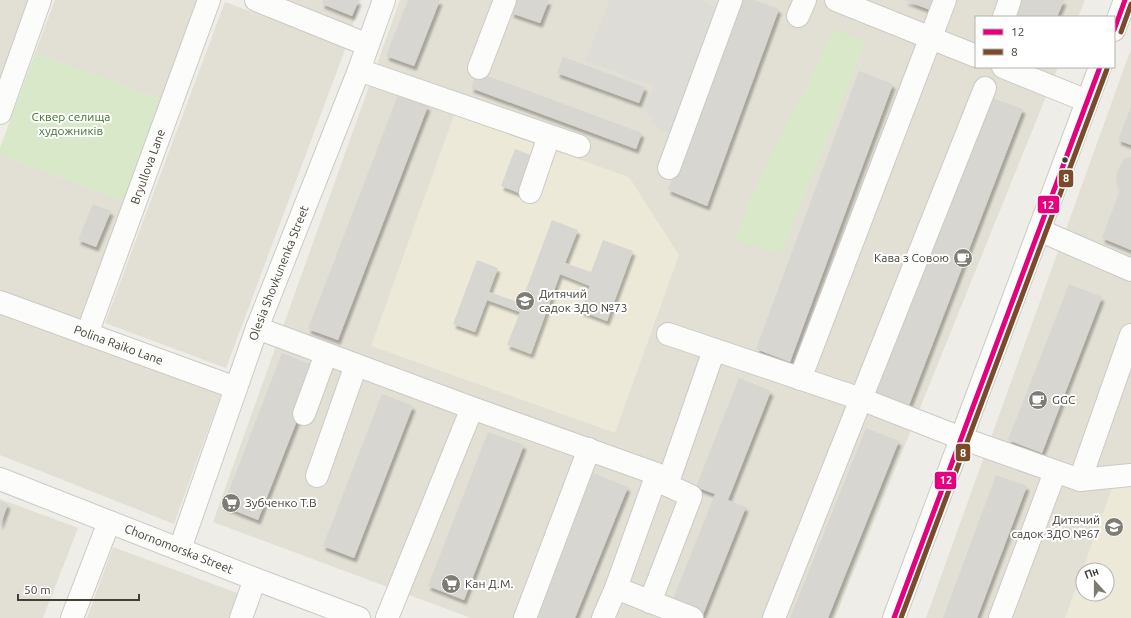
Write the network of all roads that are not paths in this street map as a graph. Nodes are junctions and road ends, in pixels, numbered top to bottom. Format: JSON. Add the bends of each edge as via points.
{"nodes":[{"id":1,"x":40,"y":0,"type":"edge"},
{"id":2,"x":209,"y":0,"type":"edge"},
{"id":3,"x":256,"y":0,"type":"edge"},
{"id":4,"x":384,"y":0,"type":"edge"},
{"id":5,"x":505,"y":0,"type":"edge"},
{"id":6,"x":731,"y":0,"type":"edge"},
{"id":7,"x":836,"y":0,"type":"edge"},
{"id":8,"x":945,"y":0,"type":"edge"},
{"id":9,"x":1010,"y":0,"type":"edge"},
{"id":10,"x":1125,"y":0,"type":"edge"},
{"id":11,"x":876,"y":7,"type":"edge"},
{"id":12,"x":1004,"y":16,"type":"edge"},
{"id":13,"x":1115,"y":27,"type":"edge"},
{"id":14,"x":930,"y":38,"type":"junction"},
{"id":15,"x":368,"y":45,"type":"junction"},
{"id":16,"x":975,"y":56,"type":"edge"},
{"id":17,"x":479,"y":68,"type":"dead end"},
{"id":18,"x":1005,"y":68,"type":"edge"},
{"id":19,"x":1100,"y":68,"type":"edge"},
{"id":20,"x":359,"y":70,"type":"junction"},
{"id":21,"x":985,"y":88,"type":"dead end"},
{"id":22,"x":1087,"y":101,"type":"junction"},
{"id":23,"x":0,"y":113,"type":"edge"},
{"id":24,"x":549,"y":136,"type":"junction"},
{"id":25,"x":579,"y":146,"type":"dead end"},
{"id":26,"x":669,"y":168,"type":"dead end"},
{"id":27,"x":530,"y":192,"type":"dead end"},
{"id":28,"x":1039,"y":230,"type":"junction"},
{"id":29,"x":1131,"y":270,"type":"edge"},
{"id":30,"x":0,"y":302,"type":"edge"},
{"id":31,"x":257,"y":328,"type":"junction"},
{"id":32,"x":87,"y":334,"type":"junction"},
{"id":33,"x":668,"y":334,"type":"dead end"},
{"id":34,"x":1131,"y":335,"type":"edge"},
{"id":35,"x":714,"y":350,"type":"junction"},
{"id":36,"x":326,"y":354,"type":"junction"},
{"id":37,"x":356,"y":364,"type":"junction"},
{"id":38,"x":800,"y":379,"type":"junction"},
{"id":39,"x":236,"y":388,"type":"junction"},
{"id":40,"x":861,"y":399,"type":"junction"},
{"id":41,"x":472,"y":408,"type":"junction"},
{"id":42,"x":304,"y":414,"type":"dead end"},
{"id":43,"x":961,"y":438,"type":"junction"},
{"id":44,"x":589,"y":449,"type":"junction"},
{"id":45,"x":1056,"y":472,"type":"junction"},
{"id":46,"x":1131,"y":475,"type":"edge"},
{"id":47,"x":317,"y":476,"type":"dead end"},
{"id":48,"x":0,"y":479,"type":"edge"},
{"id":49,"x":1080,"y":480,"type":"junction"},
{"id":50,"x":109,"y":522,"type":"junction"},
{"id":51,"x":180,"y":549,"type":"junction"},
{"id":52,"x":256,"y":579,"type":"junction"},
{"id":53,"x":616,"y":588,"type":"junction"},
{"id":54,"x":650,"y":602,"type":"junction"},
{"id":55,"x":350,"y":616,"type":"edge"},
{"id":56,"x":72,"y":618,"type":"edge"},
{"id":57,"x":242,"y":618,"type":"edge"},
{"id":58,"x":387,"y":618,"type":"edge"},
{"id":59,"x":525,"y":618,"type":"edge"},
{"id":60,"x":604,"y":618,"type":"edge"},
{"id":61,"x":692,"y":618,"type":"edge"},
{"id":62,"x":774,"y":618,"type":"edge"},
{"id":63,"x":894,"y":618,"type":"edge"},
{"id":64,"x":1000,"y":618,"type":"edge"}],
"edges":[{"from":1,"to":23,"type":"street"},
{"from":2,"to":32,"type":"street","name":"Bryullova Lane"},
{"from":3,"to":15,"type":"street"},
{"from":4,"to":15,"type":"street","name":"Olesia Shovkunenka Street"},
{"from":5,"to":17,"type":"street"},
{"from":6,"to":26,"type":"street","via":[[718,20]]},
{"from":7,"to":11,"type":"street"},
{"from":8,"to":14,"type":"street"},
{"from":9,"to":12,"type":"street"},
{"from":10,"to":13,"type":"street"},
{"from":11,"to":14,"type":"street"},
{"from":14,"to":16,"type":"street"},
{"from":14,"to":38,"type":"street"},
{"from":15,"to":20,"type":"street","name":"Olesia Shovkunenka Street"},
{"from":18,"to":22,"type":"street"},
{"from":19,"to":22,"type":"street"},
{"from":20,"to":24,"type":"street"},
{"from":20,"to":31,"type":"street","name":"Olesia Shovkunenka Street"},
{"from":21,"to":40,"type":"street"},
{"from":22,"to":28,"type":"street"},
{"from":24,"to":25,"type":"street"},
{"from":24,"to":27,"type":"street"},
{"from":28,"to":29,"type":"street"},
{"from":28,"to":43,"type":"street"},
{"from":30,"to":32,"type":"street","name":"Polina Raiko Lane"},
{"from":31,"to":36,"type":"street"},
{"from":31,"to":39,"type":"street","name":"Olesia Shovkunenka Street"},
{"from":32,"to":39,"type":"street","name":"Polina Raiko Lane"},
{"from":33,"to":35,"type":"street"},
{"from":34,"to":49,"type":"street"},
{"from":35,"to":38,"type":"street"},
{"from":35,"to":54,"type":"street","via":[[667,485],[691,496]]},
{"from":36,"to":37,"type":"street"},
{"from":36,"to":42,"type":"street"},
{"from":37,"to":41,"type":"street"},
{"from":37,"to":47,"type":"street"},
{"from":38,"to":40,"type":"street"},
{"from":39,"to":51,"type":"street","name":"Olesia Shovkunenka Street"},
{"from":40,"to":43,"type":"street"},
{"from":40,"to":62,"type":"street"},
{"from":41,"to":44,"type":"street"},
{"from":41,"to":58,"type":"street"},
{"from":43,"to":45,"type":"street"},
{"from":43,"to":63,"type":"street"},
{"from":44,"to":53,"type":"street","via":[[657,474]]},
{"from":44,"to":59,"type":"street"},
{"from":45,"to":49,"type":"street"},
{"from":45,"to":64,"type":"street"},
{"from":46,"to":49,"type":"street"},
{"from":48,"to":50,"type":"street","name":"Chornomorska Street"},
{"from":50,"to":51,"type":"street","name":"Chornomorska Street"},
{"from":50,"to":56,"type":"street"},
{"from":51,"to":52,"type":"street","name":"Chornomorska Street"},
{"from":52,"to":55,"type":"street","name":"Chornomorska Street"},
{"from":52,"to":57,"type":"street"},
{"from":53,"to":54,"type":"street"},
{"from":53,"to":60,"type":"street"},
{"from":54,"to":61,"type":"street"}]}
